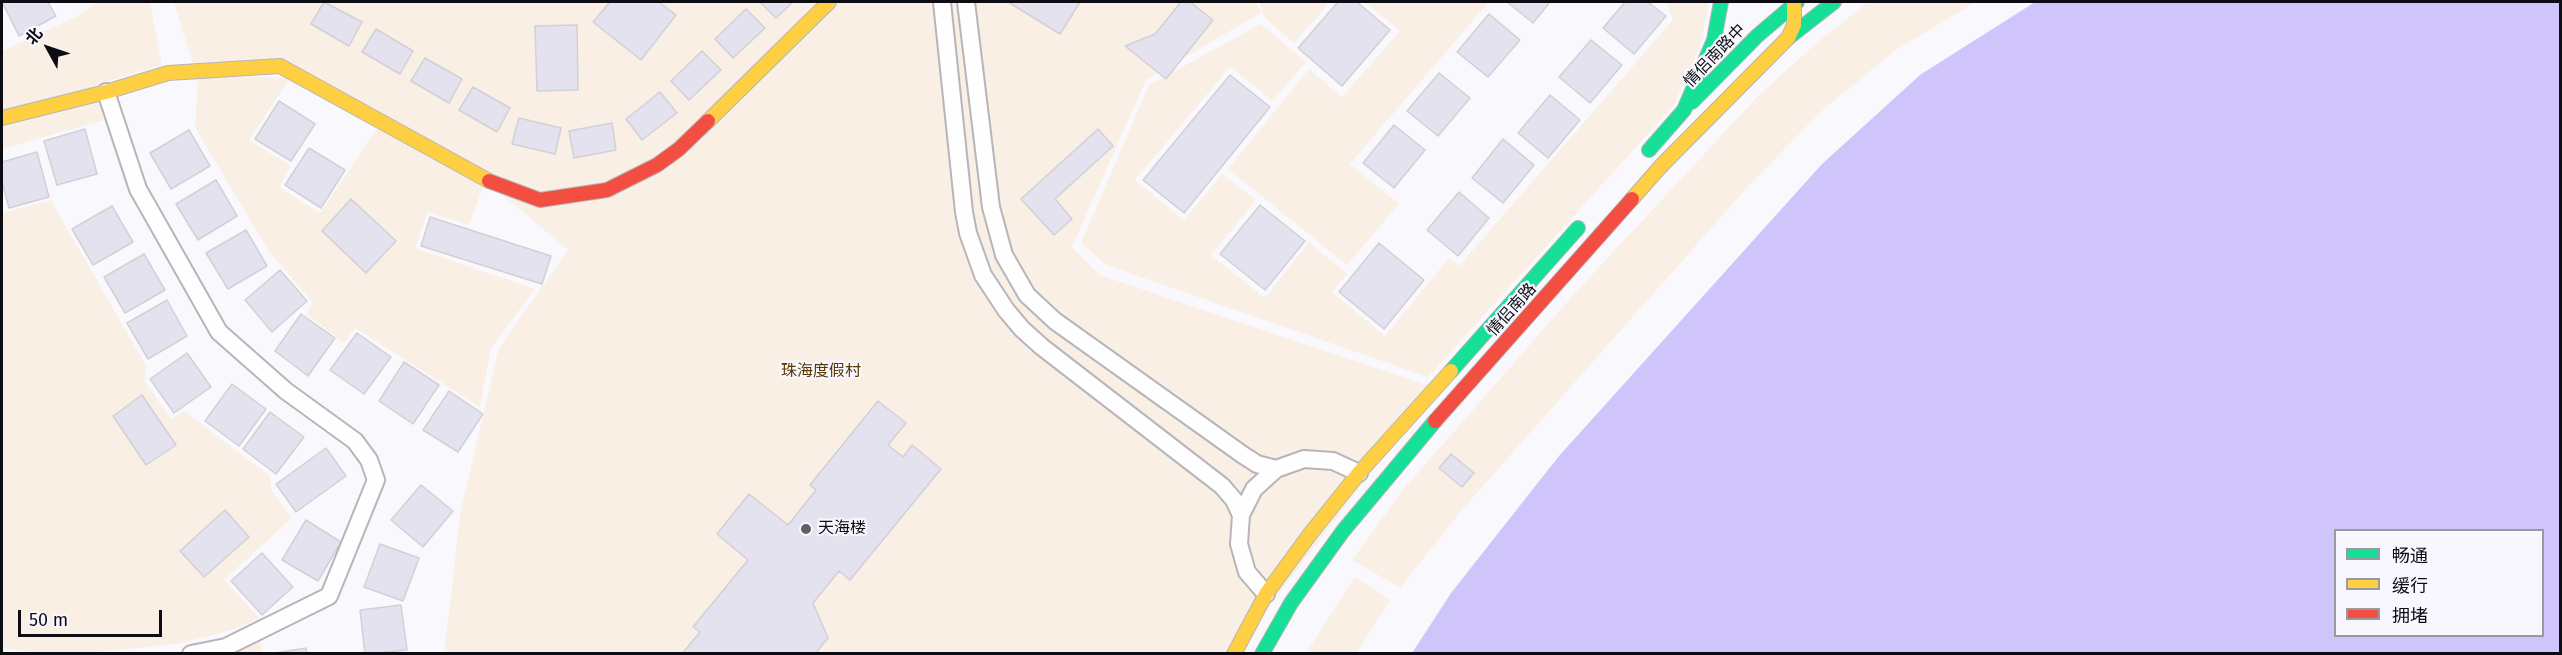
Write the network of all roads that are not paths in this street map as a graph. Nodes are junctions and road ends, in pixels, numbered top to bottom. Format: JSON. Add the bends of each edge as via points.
{"nodes":[{"id":1,"x":829,"y":2,"type":"edge"},
{"id":2,"x":942,"y":2,"type":"edge"},
{"id":3,"x":966,"y":2,"type":"edge"},
{"id":4,"x":1721,"y":2,"type":"edge"},
{"id":5,"x":1794,"y":2,"type":"edge"},
{"id":6,"x":1828,"y":6,"type":"edge"},
{"id":7,"x":1788,"y":38,"type":"junction"},
{"id":8,"x":106,"y":92,"type":"junction"},
{"id":9,"x":1684,"y":110,"type":"junction"},
{"id":10,"x":2,"y":118,"type":"edge"},
{"id":11,"x":1643,"y":156,"type":"dead end"},
{"id":12,"x":1587,"y":218,"type":"dead end"},
{"id":13,"x":1276,"y":469,"type":"junction"},
{"id":14,"x":1359,"y":473,"type":"junction"},
{"id":15,"x":1241,"y":515,"type":"junction"},
{"id":16,"x":1266,"y":594,"type":"junction"},
{"id":17,"x":191,"y":654,"type":"edge"},
{"id":18,"x":1234,"y":654,"type":"edge"},
{"id":19,"x":1262,"y":654,"type":"edge"}],
"edges":[{"from":1,"to":8,"type":"main road","via":[[680,149],[657,165],[607,190],[540,200],[484,179],[280,66],[168,73]]},
{"from":2,"to":15,"type":"street","via":[[964,212],[983,275],[1006,310],[1042,347],[1222,486]]},
{"from":3,"to":13,"type":"street","via":[[991,207],[1004,255],[1027,295],[1055,321],[1243,455]]},
{"from":4,"to":9,"type":"main road","via":[[1714,40]]},
{"from":5,"to":6,"type":"main road"},
{"from":5,"to":7,"type":"main road","via":[[1794,25]]},
{"from":5,"to":9,"type":"main road","name":"情侣南路中"},
{"from":6,"to":7,"type":"main road"},
{"from":7,"to":19,"type":"main road","name":"情侣南路","via":[[1661,166],[1434,422],[1343,531],[1291,603]]},
{"from":8,"to":10,"type":"main road"},
{"from":8,"to":17,"type":"street","via":[[138,189],[219,332],[286,391],[355,441],[369,460],[375,480],[329,596],[226,647]]},
{"from":9,"to":11,"type":"main road"},
{"from":12,"to":14,"type":"main road","name":"情侣南路"},
{"from":13,"to":14,"type":"street","via":[[1304,459],[1318,459]]},
{"from":13,"to":15,"type":"street","via":[[1254,489]]},
{"from":14,"to":16,"type":"main road","name":"情侣南路"},
{"from":15,"to":16,"type":"street","via":[[1242,558],[1247,572]]},
{"from":16,"to":18,"type":"main road","name":"情侣南路"}]}
